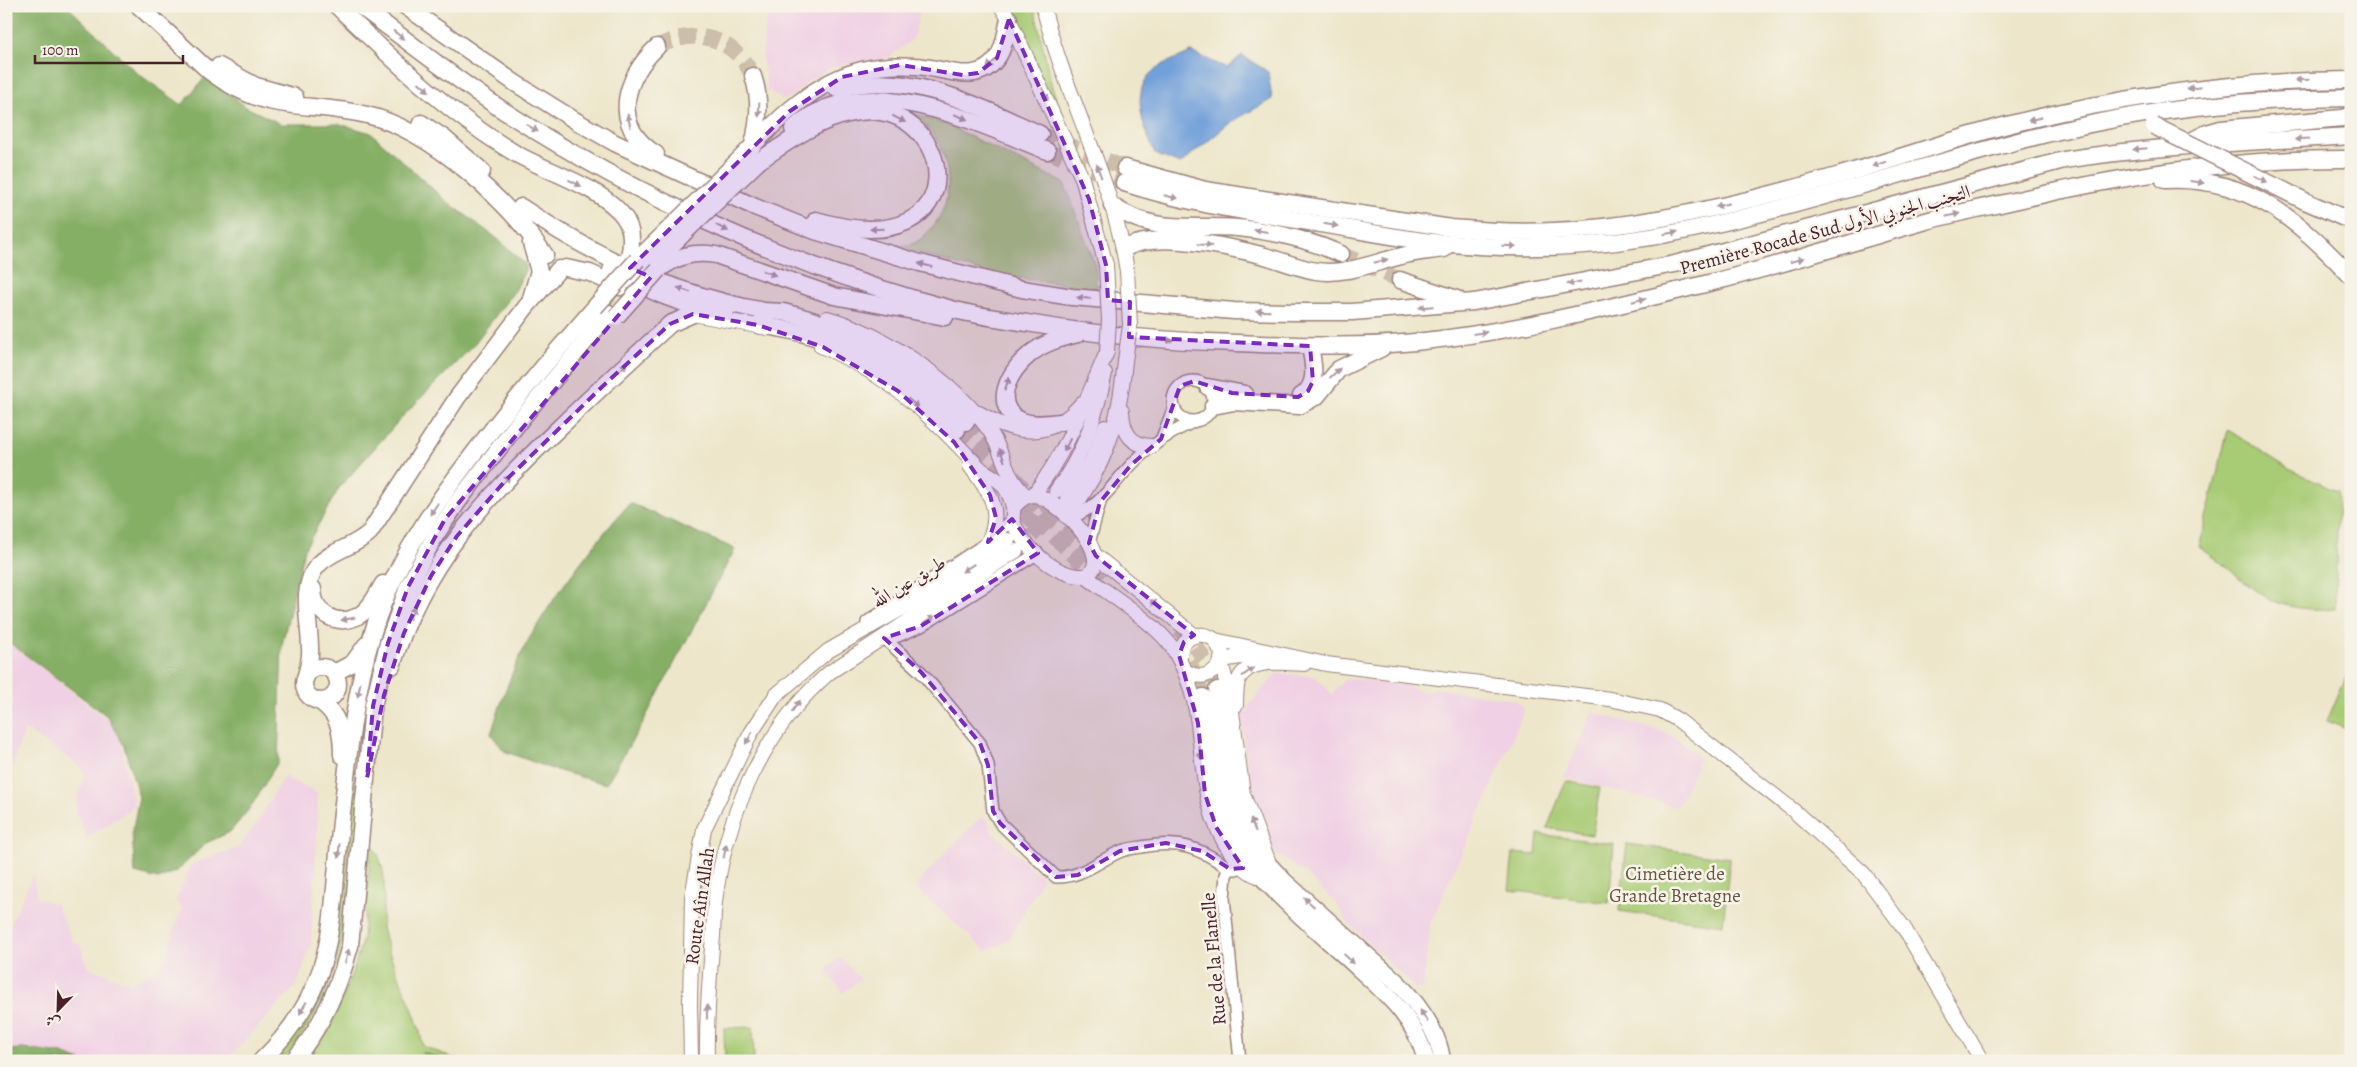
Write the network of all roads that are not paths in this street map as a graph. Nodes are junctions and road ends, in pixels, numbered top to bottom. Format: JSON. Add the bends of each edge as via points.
{"nodes":[{"id":1,"x":139,"y":6,"type":"edge"},
{"id":2,"x":152,"y":6,"type":"edge"},
{"id":3,"x":337,"y":6,"type":"edge"},
{"id":4,"x":360,"y":6,"type":"edge"},
{"id":5,"x":406,"y":6,"type":"edge"},
{"id":6,"x":1043,"y":6,"type":"edge"},
{"id":7,"x":1005,"y":12,"type":"edge"},
{"id":8,"x":658,"y":46,"type":"tunnel mouth"},
{"id":9,"x":753,"y":76,"type":"tunnel mouth"},
{"id":10,"x":2351,"y":80,"type":"edge"},
{"id":11,"x":2351,"y":98,"type":"edge"},
{"id":12,"x":790,"y":111,"type":"junction"},
{"id":13,"x":2351,"y":116,"type":"edge"},
{"id":14,"x":2094,"y":123,"type":"junction"},
{"id":15,"x":1040,"y":134,"type":"tunnel mouth"},
{"id":16,"x":2351,"y":136,"type":"edge"},
{"id":17,"x":2184,"y":145,"type":"junction"},
{"id":18,"x":1047,"y":151,"type":"tunnel mouth"},
{"id":19,"x":753,"y":153,"type":"junction"},
{"id":20,"x":2351,"y":159,"type":"edge"},
{"id":21,"x":688,"y":177,"type":"junction"},
{"id":22,"x":2114,"y":178,"type":"junction"},
{"id":23,"x":1112,"y":206,"type":"junction"},
{"id":24,"x":755,"y":207,"type":"junction"},
{"id":25,"x":517,"y":211,"type":"junction"},
{"id":26,"x":2347,"y":221,"type":"edge"},
{"id":27,"x":566,"y":245,"type":"junction"},
{"id":28,"x":1477,"y":245,"type":"junction"},
{"id":29,"x":1124,"y":249,"type":"junction"},
{"id":30,"x":1342,"y":254,"type":"tunnel mouth"},
{"id":31,"x":644,"y":263,"type":"junction"},
{"id":32,"x":551,"y":264,"type":"junction"},
{"id":33,"x":2351,"y":276,"type":"edge"},
{"id":34,"x":1400,"y":280,"type":"tunnel mouth"},
{"id":35,"x":1474,"y":302,"type":"junction"},
{"id":36,"x":602,"y":310,"type":"junction"},
{"id":37,"x":693,"y":314,"type":"junction"},
{"id":38,"x":761,"y":318,"type":"junction"},
{"id":39,"x":1019,"y":322,"type":"junction"},
{"id":40,"x":1084,"y":332,"type":"junction"},
{"id":41,"x":1393,"y":344,"type":"junction"},
{"id":42,"x":1310,"y":346,"type":"junction"},
{"id":43,"x":1107,"y":352,"type":"junction"},
{"id":44,"x":1125,"y":361,"type":"junction"},
{"id":45,"x":1208,"y":387,"type":"junction"},
{"id":46,"x":1089,"y":394,"type":"junction"},
{"id":47,"x":1121,"y":402,"type":"junction"},
{"id":48,"x":1213,"y":406,"type":"junction"},
{"id":49,"x":1174,"y":407,"type":"junction"},
{"id":50,"x":1195,"y":421,"type":"junction"},
{"id":51,"x":1061,"y":422,"type":"junction"},
{"id":52,"x":962,"y":426,"type":"junction"},
{"id":53,"x":1157,"y":442,"type":"junction"},
{"id":54,"x":1029,"y":496,"type":"junction"},
{"id":55,"x":1100,"y":502,"type":"junction"},
{"id":56,"x":1013,"y":514,"type":"junction"},
{"id":57,"x":1068,"y":518,"type":"junction"},
{"id":58,"x":421,"y":529,"type":"junction"},
{"id":59,"x":988,"y":542,"type":"junction"},
{"id":60,"x":1089,"y":543,"type":"junction"},
{"id":61,"x":1038,"y":553,"type":"junction"},
{"id":62,"x":1096,"y":556,"type":"junction"},
{"id":63,"x":318,"y":566,"type":"junction"},
{"id":64,"x":1070,"y":576,"type":"junction"},
{"id":65,"x":1085,"y":576,"type":"junction"},
{"id":66,"x":308,"y":610,"type":"junction"},
{"id":67,"x":373,"y":632,"type":"junction"},
{"id":68,"x":1194,"y":635,"type":"junction"},
{"id":69,"x":884,"y":638,"type":"junction"},
{"id":70,"x":1215,"y":640,"type":"junction"},
{"id":71,"x":828,"y":651,"type":"junction"},
{"id":72,"x":1292,"y":655,"type":"junction"},
{"id":73,"x":1221,"y":661,"type":"junction"},
{"id":74,"x":1326,"y":664,"type":"junction"},
{"id":75,"x":1182,"y":665,"type":"junction"},
{"id":76,"x":331,"y":671,"type":"junction"},
{"id":77,"x":305,"y":678,"type":"junction"},
{"id":78,"x":1204,"y":694,"type":"junction"},
{"id":79,"x":319,"y":701,"type":"junction"},
{"id":80,"x":1234,"y":733,"type":"junction"},
{"id":81,"x":367,"y":778,"type":"junction"},
{"id":82,"x":341,"y":824,"type":"junction"},
{"id":83,"x":1237,"y":868,"type":"junction"},
{"id":84,"x":1268,"y":873,"type":"junction"},
{"id":85,"x":261,"y":1061,"type":"edge"},
{"id":86,"x":293,"y":1061,"type":"edge"},
{"id":87,"x":692,"y":1061,"type":"edge"},
{"id":88,"x":707,"y":1061,"type":"edge"},
{"id":89,"x":1240,"y":1061,"type":"edge"},
{"id":90,"x":1426,"y":1061,"type":"edge"},
{"id":91,"x":1442,"y":1061,"type":"edge"},
{"id":92,"x":1982,"y":1061,"type":"edge"}],
"edges":[{"from":1,"to":25,"type":"highway","via":[[195,59],[238,90],[269,103],[365,115],[407,128]]},
{"from":2,"to":25,"type":"highway","via":[[212,60],[256,86],[288,96],[370,104],[412,119],[460,151]]},
{"from":3,"to":31,"type":"highway","one_way":true,"via":[[466,122],[618,210],[630,228]]},
{"from":4,"to":39,"type":"highway","one_way":true,"via":[[500,108],[548,138],[602,169],[727,231],[826,270],[901,294],[960,311]]},
{"from":5,"to":21,"type":"highway","via":[[576,121]]},
{"from":23,"to":6,"type":"main road","one_way":true,"via":[[1053,46]]},
{"from":7,"to":12,"type":"highway","one_way":true,"via":[[997,58],[978,72],[963,75],[900,65],[862,70],[822,87]]},
{"from":7,"to":43,"type":"main road","one_way":true,"bridge":true,"via":[[1090,199],[1106,265]]},
{"from":21,"to":8,"type":"highway","one_way":true,"via":[[642,144],[630,128],[627,109],[630,85],[642,63]]},
{"from":9,"to":19,"type":"highway","one_way":true,"via":[[759,98]]},
{"from":10,"to":28,"type":"highway","one_way":true,"via":[[2191,88],[2090,106],[1981,132],[1795,188],[1666,217],[1583,229],[1492,231],[1452,228],[1125,175],[1157,193],[1218,207],[1431,242]]},
{"from":11,"to":14,"type":"highway","via":[[2184,108]]},
{"from":12,"to":15,"type":"highway","via":[[818,95],[862,83],[912,85],[970,103]]},
{"from":12,"to":19,"type":"highway"},
{"from":13,"to":17,"type":"highway","via":[[2221,129]]},
{"from":14,"to":26,"type":"highway","one_way":true,"bridge":true,"via":[[2154,126]]},
{"from":28,"to":14,"type":"highway","one_way":true,"via":[[1582,244],[1680,231]]},
{"from":16,"to":17,"type":"highway","name":"Première Rocade Sud التجنب الجنوبي الأول","one_way":true},
{"from":17,"to":35,"type":"highway","name":"Première Rocade Sud التجنب الجنوبي الأول","one_way":true,"via":[[2064,160],[1676,264]]},
{"from":19,"to":18,"type":"highway","one_way":true,"via":[[812,115],[844,103],[864,102],[907,104],[946,111]]},
{"from":19,"to":24,"type":"highway","one_way":true,"via":[[787,141],[826,121],[855,113],[878,112],[902,120],[923,137],[933,154],[936,188],[929,203],[916,217],[882,230],[836,226],[783,210]]},
{"from":19,"to":31,"type":"highway","bridge":true},
{"from":20,"to":22,"type":"highway","name":"Première Rocade Sud التجنب الجنوبي الأول","via":[[2227,163]]},
{"from":21,"to":24,"type":"highway"},
{"from":22,"to":33,"type":"highway","one_way":true,"via":[[2196,181],[2252,196],[2299,224]]},
{"from":41,"to":22,"type":"highway","name":"Première Rocade Sud التجنب الجنوبي الأول","one_way":true,"via":[[1564,318],[1767,268],[1931,220]]},
{"from":23,"to":29,"type":"main road"},
{"from":30,"to":23,"type":"highway","one_way":true,"via":[[1271,232],[1154,225],[1139,221]]},
{"from":35,"to":24,"type":"highway","one_way":true,"via":[[1352,312],[1284,312],[1234,311],[1066,296],[1022,289],[920,263]]},
{"from":25,"to":27,"type":"highway"},
{"from":25,"to":32,"type":"highway"},
{"from":38,"to":25,"type":"highway","one_way":true,"via":[[660,281],[595,252]]},
{"from":27,"to":32,"type":"highway","via":[[548,247]]},
{"from":27,"to":32,"type":"highway","via":[[572,262]]},
{"from":27,"to":38,"type":"highway","via":[[649,290],[684,304]]},
{"from":29,"to":28,"type":"highway","one_way":true,"via":[[1135,242],[1150,240],[1220,246],[1328,272],[1411,253]]},
{"from":29,"to":44,"type":"main road","bridge":true,"via":[[1130,325]]},
{"from":31,"to":36,"type":"highway","bridge":true},
{"from":31,"to":36,"type":"highway","bridge":true},
{"from":31,"to":39,"type":"highway","one_way":true,"via":[[709,253],[840,298],[986,323]]},
{"from":32,"to":37,"type":"highway","via":[[590,273],[661,305]]},
{"from":32,"to":63,"type":"highway","via":[[526,307],[444,417],[370,532]]},
{"from":34,"to":35,"type":"highway","via":[[1446,297]]},
{"from":36,"to":58,"type":"highway","one_way":true,"via":[[527,386],[450,484]]},
{"from":36,"to":81,"type":"highway","via":[[445,519],[418,567],[388,642],[373,706]]},
{"from":37,"to":38,"type":"main road"},
{"from":81,"to":37,"type":"highway","one_way":true,"via":[[384,696],[401,640],[431,576],[457,536],[505,481],[604,385],[670,324]]},
{"from":38,"to":52,"type":"highway","one_way":true,"via":[[846,348],[874,362]]},
{"from":38,"to":52,"type":"highway","via":[[786,313],[827,326],[880,350],[924,380]]},
{"from":39,"to":40,"type":"highway","name":"Première Rocade Sud التجنب الجنوبي الأول"},
{"from":40,"to":42,"type":"highway","name":"Première Rocade Sud التجنب الجنوبي الأول","one_way":true,"via":[[1187,342]]},
{"from":51,"to":40,"type":"highway","one_way":true,"via":[[1030,423],[1015,417],[1006,404],[1005,388],[1014,370],[1030,354],[1050,343]]},
{"from":41,"to":42,"type":"highway","name":"Première Rocade Sud التجنب الجنوبي الأول"},
{"from":48,"to":41,"type":"highway","one_way":true,"via":[[1239,402],[1299,406],[1317,396],[1333,375],[1346,365]]},
{"from":42,"to":45,"type":"highway","via":[[1313,381],[1308,391],[1298,397],[1232,393]]},
{"from":43,"to":44,"type":"main road","via":[[1105,374],[1088,433],[1061,495],[1083,476],[1100,440]]},
{"from":43,"to":46,"type":"main road"},
{"from":44,"to":47,"type":"main road"},
{"from":45,"to":48,"type":"street","via":[[1213,395]]},
{"from":45,"to":49,"type":"street","via":[[1199,382],[1184,383],[1175,394]]},
{"from":46,"to":51,"type":"main road"},
{"from":46,"to":54,"type":"main road","one_way":true,"via":[[1059,459]]},
{"from":47,"to":53,"type":"main road","via":[[1124,426],[1130,438],[1138,444]]},
{"from":47,"to":57,"type":"main road","via":[[1100,466]]},
{"from":48,"to":50,"type":"street","via":[[1205,418]]},
{"from":49,"to":50,"type":"street","via":[[1180,416]]},
{"from":49,"to":53,"type":"street"},
{"from":50,"to":53,"type":"street"},
{"from":51,"to":52,"type":"main road","via":[[1037,431],[1018,430],[990,419]]},
{"from":54,"to":52,"type":"main road","one_way":true,"via":[[1010,477],[990,431]]},
{"from":52,"to":56,"type":"main road","via":[[984,472],[1003,486]]},
{"from":52,"to":59,"type":"main road","via":[[977,475],[995,507],[996,518]]},
{"from":53,"to":55,"type":"street","via":[[1127,469]]},
{"from":54,"to":56,"type":"main road"},
{"from":54,"to":57,"type":"main road","via":[[1042,497],[1053,503]]},
{"from":55,"to":57,"type":"street"},
{"from":55,"to":60,"type":"street"},
{"from":56,"to":59,"type":"street"},
{"from":56,"to":61,"type":"main road","via":[[1019,534]]},
{"from":57,"to":60,"type":"main road"},
{"from":58,"to":63,"type":"highway","one_way":true,"via":[[396,561],[373,601],[357,617],[336,620],[320,611],[313,595]]},
{"from":58,"to":67,"type":"highway","via":[[397,573]]},
{"from":59,"to":71,"type":"street","via":[[896,601]]},
{"from":60,"to":62,"type":"main road"},
{"from":61,"to":64,"type":"main road"},
{"from":69,"to":61,"type":"street","one_way":true,"via":[[921,626]]},
{"from":62,"to":65,"type":"main road","via":[[1094,569]]},
{"from":68,"to":62,"type":"main road","one_way":true},
{"from":63,"to":66,"type":"highway","via":[[309,584]]},
{"from":64,"to":65,"type":"main road"},
{"from":64,"to":78,"type":"main road","via":[[1164,650]]},
{"from":65,"to":75,"type":"main road","via":[[1160,633],[1175,650]]},
{"from":66,"to":76,"type":"highway","via":[[317,651]]},
{"from":66,"to":77,"type":"highway","via":[[310,649]]},
{"from":67,"to":76,"type":"highway","via":[[353,663]]},
{"from":67,"to":82,"type":"highway","one_way":true,"via":[[359,686]]},
{"from":68,"to":70,"type":"main road","via":[[1205,635]]},
{"from":68,"to":75,"type":"main road","via":[[1181,648]]},
{"from":69,"to":71,"type":"main road","name":"طريق عين الله","one_way":true,"via":[[1012,546]]},
{"from":69,"to":83,"type":"street","via":[[921,672],[980,743],[988,765],[993,811],[1000,823],[1056,878],[1078,875],[1120,851],[1166,843],[1186,845]]},
{"from":88,"to":69,"type":"main road","name":"Route Aîn Allah","one_way":true,"via":[[707,1003],[715,901],[728,838],[745,794],[772,739],[802,696],[830,672]]},
{"from":70,"to":72,"type":"main road"},
{"from":70,"to":73,"type":"main road","via":[[1220,646]]},
{"from":71,"to":87,"type":"main road","name":"Route Aîn Allah","one_way":true,"via":[[776,695],[751,733],[704,829],[692,897]]},
{"from":72,"to":73,"type":"main road","via":[[1256,654]]},
{"from":72,"to":74,"type":"main road"},
{"from":73,"to":75,"type":"main road","via":[[1216,670],[1200,677],[1192,675]]},
{"from":73,"to":80,"type":"main road","via":[[1229,691]]},
{"from":80,"to":74,"type":"main road","one_way":true,"via":[[1238,686],[1245,672],[1269,663]]},
{"from":74,"to":92,"type":"main road","via":[[1610,698],[1660,710],[1678,720],[1794,810],[1863,873],[1904,928]]},
{"from":75,"to":78,"type":"main road"},
{"from":76,"to":77,"type":"highway","via":[[317,667]]},
{"from":76,"to":79,"type":"highway","via":[[338,682],[336,692],[329,699]]},
{"from":77,"to":79,"type":"highway","via":[[306,690]]},
{"from":78,"to":83,"type":"main road","one_way":true,"via":[[1198,723],[1205,794]]},
{"from":78,"to":84,"type":"highway","via":[[1223,721],[1230,798],[1246,838]]},
{"from":79,"to":82,"type":"highway","via":[[333,711],[340,728]]},
{"from":84,"to":80,"type":"main road","one_way":true,"via":[[1243,794]]},
{"from":86,"to":81,"type":"highway","one_way":true,"via":[[326,1013],[347,959]]},
{"from":82,"to":85,"type":"highway","one_way":true,"via":[[335,908],[324,960],[301,1013]]},
{"from":83,"to":84,"type":"main road"},
{"from":83,"to":89,"type":"street","name":"Rue de la Flanelle","via":[[1226,875],[1224,898]]},
{"from":84,"to":90,"type":"highway","one_way":true,"via":[[1403,1012]]},
{"from":91,"to":84,"type":"highway","one_way":true,"via":[[1429,1024],[1415,1001]]}]}
